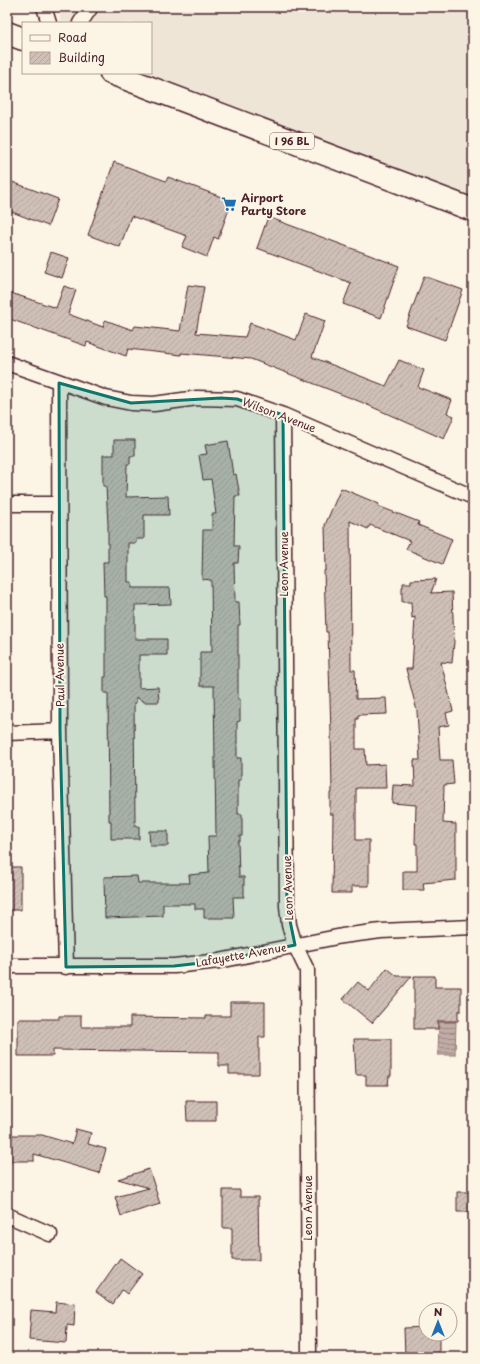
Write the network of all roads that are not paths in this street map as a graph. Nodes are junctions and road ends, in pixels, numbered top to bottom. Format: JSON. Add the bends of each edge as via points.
{"nodes":[{"id":1,"x":44,"y":7,"type":"edge"},
{"id":2,"x":91,"y":7,"type":"edge"},
{"id":3,"x":49,"y":22,"type":"edge"},
{"id":4,"x":81,"y":22,"type":"edge"},
{"id":5,"x":7,"y":33,"type":"edge"},
{"id":6,"x":22,"y":39,"type":"edge"},
{"id":7,"x":114,"y":74,"type":"edge"},
{"id":8,"x":473,"y":210,"type":"edge"},
{"id":9,"x":7,"y":363,"type":"edge"},
{"id":10,"x":59,"y":383,"type":"junction"},
{"id":11,"x":283,"y":415,"type":"junction"},
{"id":12,"x":473,"y":497,"type":"edge"},
{"id":13,"x":7,"y":504,"type":"edge"},
{"id":14,"x":58,"y":504,"type":"junction"},
{"id":15,"x":60,"y":731,"type":"junction"},
{"id":16,"x":7,"y":732,"type":"edge"},
{"id":17,"x":473,"y":927,"type":"edge"},
{"id":18,"x":295,"y":945,"type":"junction"},
{"id":19,"x":7,"y":966,"type":"edge"},
{"id":20,"x":66,"y":967,"type":"junction"},
{"id":21,"x":7,"y":1215,"type":"edge"},
{"id":22,"x":50,"y":1234,"type":"dead end"},
{"id":23,"x":309,"y":1357,"type":"edge"}],
"edges":[{"from":1,"to":3,"type":"street"},
{"from":2,"to":4,"type":"street"},
{"from":5,"to":6,"type":"main road"},
{"from":7,"to":8,"type":"main road","number":"I 96 BL"},
{"from":9,"to":10,"type":"street","name":"Wilson Avenue"},
{"from":10,"to":11,"type":"street","name":"Wilson Avenue","via":[[131,403],[154,404],[197,398],[221,398],[237,400]]},
{"from":10,"to":14,"type":"street","name":"Paul Avenue"},
{"from":11,"to":12,"type":"street","name":"Wilson Avenue"},
{"from":11,"to":18,"type":"street","name":"Leon Avenue","via":[[287,906]]},
{"from":13,"to":14,"type":"street"},
{"from":14,"to":15,"type":"street","name":"Paul Avenue"},
{"from":15,"to":16,"type":"street"},
{"from":15,"to":20,"type":"street","name":"Paul Avenue"},
{"from":17,"to":18,"type":"street","name":"Lafayette Avenue","via":[[382,931]]},
{"from":18,"to":20,"type":"street","name":"Lafayette Avenue","via":[[219,961],[174,966]]},
{"from":18,"to":23,"type":"street","name":"Leon Avenue","via":[[307,970]]},
{"from":19,"to":20,"type":"street","name":"Lafayette Avenue"},
{"from":21,"to":22,"type":"street"}]}
